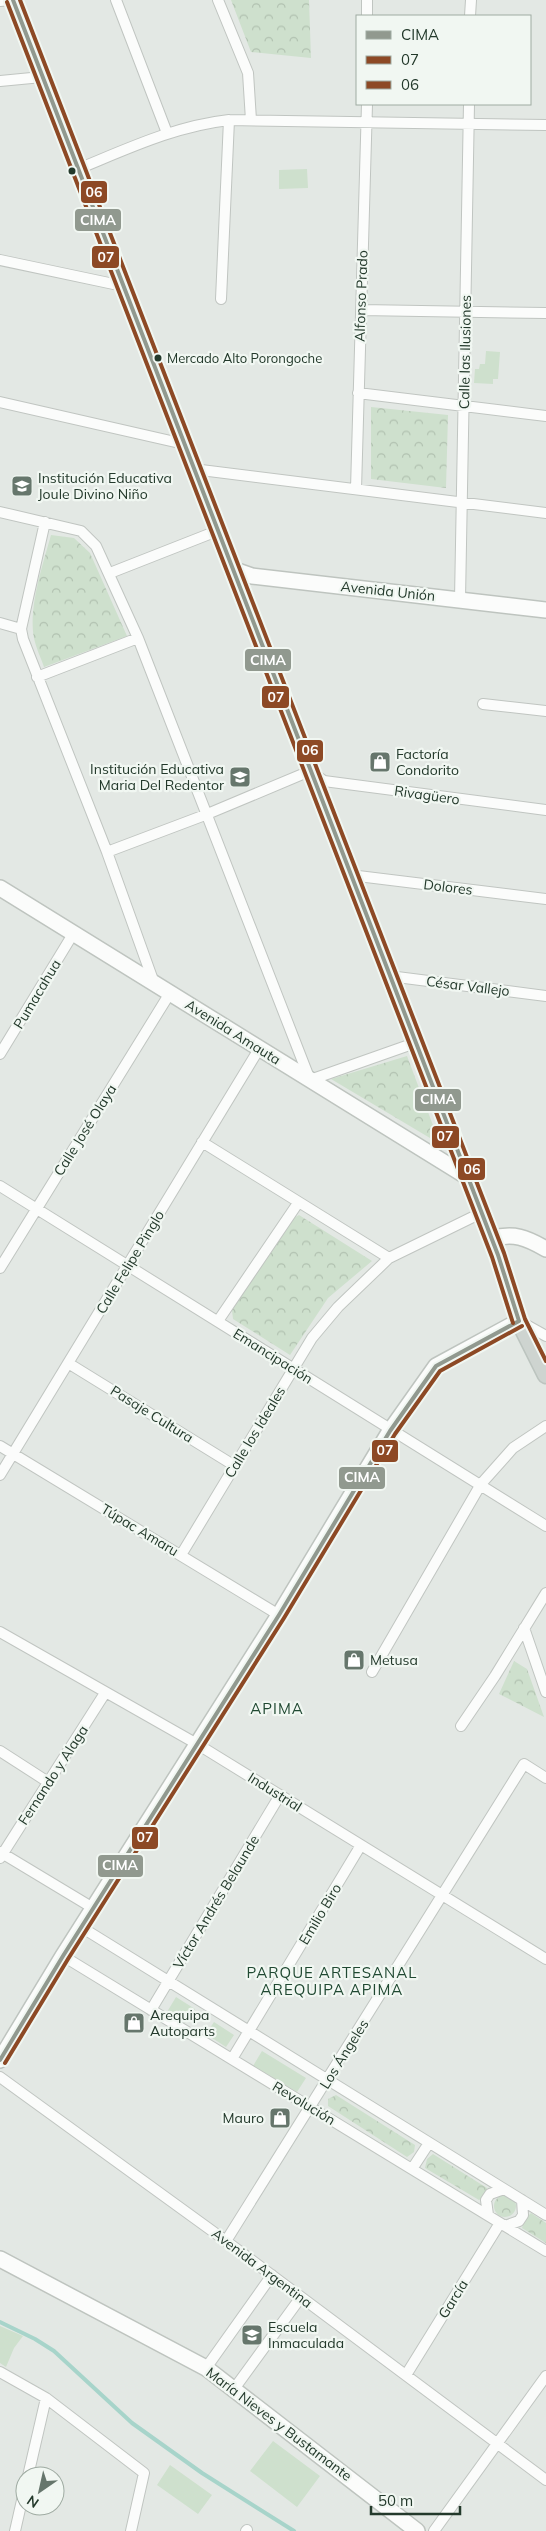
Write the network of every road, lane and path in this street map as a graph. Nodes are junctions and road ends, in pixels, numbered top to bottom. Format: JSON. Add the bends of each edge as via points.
{"nodes":[{"id":1,"x":12,"y":0,"type":"edge"},
{"id":2,"x":116,"y":0,"type":"edge"},
{"id":3,"x":218,"y":0,"type":"edge"},
{"id":4,"x":367,"y":0,"type":"edge"},
{"id":5,"x":470,"y":0,"type":"edge"},
{"id":6,"x":0,"y":1,"type":"edge"},
{"id":7,"x":367,"y":15,"type":"edge"},
{"id":8,"x":470,"y":15,"type":"edge"},
{"id":9,"x":42,"y":77,"type":"junction"},
{"id":10,"x":0,"y":80,"type":"edge"},
{"id":11,"x":367,"y":105,"type":"edge"},
{"id":12,"x":469,"y":105,"type":"edge"},
{"id":13,"x":229,"y":120,"type":"junction"},
{"id":14,"x":251,"y":120,"type":"junction"},
{"id":15,"x":367,"y":122,"type":"junction"},
{"id":16,"x":468,"y":123,"type":"junction"},
{"id":17,"x":546,"y":125,"type":"edge"},
{"id":18,"x":167,"y":133,"type":"junction"},
{"id":19,"x":78,"y":169,"type":"junction"},
{"id":20,"x":0,"y":260,"type":"edge"},
{"id":21,"x":123,"y":286,"type":"junction"},
{"id":22,"x":221,"y":299,"type":"dead end"},
{"id":23,"x":361,"y":310,"type":"junction"},
{"id":24,"x":465,"y":312,"type":"junction"},
{"id":25,"x":546,"y":313,"type":"edge"},
{"id":26,"x":358,"y":392,"type":"junction"},
{"id":27,"x":0,"y":402,"type":"edge"},
{"id":28,"x":464,"y":406,"type":"junction"},
{"id":29,"x":546,"y":416,"type":"edge"},
{"id":30,"x":184,"y":444,"type":"junction"},
{"id":31,"x":194,"y":469,"type":"junction"},
{"id":32,"x":356,"y":489,"type":"junction"},
{"id":33,"x":461,"y":502,"type":"junction"},
{"id":34,"x":0,"y":512,"type":"edge"},
{"id":35,"x":546,"y":513,"type":"edge"},
{"id":36,"x":45,"y":522,"type":"junction"},
{"id":37,"x":217,"y":530,"type":"junction"},
{"id":38,"x":232,"y":569,"type":"junction"},
{"id":39,"x":110,"y":573,"type":"junction"},
{"id":40,"x":460,"y":599,"type":"junction"},
{"id":41,"x":546,"y":610,"type":"edge"},
{"id":42,"x":0,"y":624,"type":"edge"},
{"id":43,"x":21,"y":629,"type":"junction"},
{"id":44,"x":138,"y":638,"type":"junction"},
{"id":45,"x":38,"y":677,"type":"junction"},
{"id":46,"x":484,"y":704,"type":"dead end"},
{"id":47,"x":546,"y":711,"type":"edge"},
{"id":48,"x":310,"y":771,"type":"junction"},
{"id":49,"x":546,"y":810,"type":"edge"},
{"id":50,"x":205,"y":815,"type":"junction"},
{"id":51,"x":107,"y":852,"type":"junction"},
{"id":52,"x":350,"y":875,"type":"junction"},
{"id":53,"x":1,"y":887,"type":"edge"},
{"id":54,"x":546,"y":899,"type":"edge"},
{"id":55,"x":73,"y":934,"type":"junction"},
{"id":56,"x":389,"y":976,"type":"junction"},
{"id":57,"x":154,"y":983,"type":"junction"},
{"id":58,"x":170,"y":993,"type":"junction"},
{"id":59,"x":546,"y":996,"type":"edge"},
{"id":60,"x":415,"y":1043,"type":"junction"},
{"id":61,"x":259,"y":1049,"type":"junction"},
{"id":62,"x":0,"y":1054,"type":"edge"},
{"id":63,"x":310,"y":1080,"type":"junction"},
{"id":64,"x":202,"y":1142,"type":"junction"},
{"id":65,"x":466,"y":1176,"type":"junction"},
{"id":66,"x":0,"y":1186,"type":"edge"},
{"id":67,"x":298,"y":1203,"type":"junction"},
{"id":68,"x":36,"y":1209,"type":"junction"},
{"id":69,"x":481,"y":1213,"type":"junction"},
{"id":70,"x":492,"y":1239,"type":"junction"},
{"id":71,"x":546,"y":1249,"type":"edge"},
{"id":72,"x":389,"y":1258,"type":"junction"},
{"id":73,"x":127,"y":1266,"type":"junction"},
{"id":74,"x":0,"y":1268,"type":"edge"},
{"id":75,"x":519,"y":1321,"type":"junction"},
{"id":76,"x":218,"y":1322,"type":"junction"},
{"id":77,"x":546,"y":1336,"type":"edge"},
{"id":78,"x":68,"y":1362,"type":"junction"},
{"id":79,"x":294,"y":1368,"type":"junction"},
{"id":80,"x":546,"y":1375,"type":"edge"},
{"id":81,"x":546,"y":1426,"type":"edge"},
{"id":82,"x":390,"y":1431,"type":"junction"},
{"id":83,"x":0,"y":1446,"type":"edge"},
{"id":84,"x":13,"y":1454,"type":"junction"},
{"id":85,"x":235,"y":1466,"type":"junction"},
{"id":86,"x":0,"y":1475,"type":"edge"},
{"id":87,"x":481,"y":1484,"type":"junction"},
{"id":88,"x":546,"y":1526,"type":"edge"},
{"id":89,"x":182,"y":1556,"type":"junction"},
{"id":90,"x":546,"y":1593,"type":"edge"},
{"id":91,"x":279,"y":1615,"type":"junction"},
{"id":92,"x":524,"y":1628,"type":"junction"},
{"id":93,"x":0,"y":1632,"type":"edge"},
{"id":94,"x":372,"y":1672,"type":"dead end"},
{"id":95,"x":546,"y":1692,"type":"edge"},
{"id":96,"x":105,"y":1693,"type":"junction"},
{"id":97,"x":461,"y":1726,"type":"dead end"},
{"id":98,"x":197,"y":1744,"type":"junction"},
{"id":99,"x":0,"y":1751,"type":"edge"},
{"id":100,"x":546,"y":1778,"type":"edge"},
{"id":101,"x":48,"y":1782,"type":"junction"},
{"id":102,"x":280,"y":1795,"type":"junction"},
{"id":103,"x":360,"y":1844,"type":"junction"},
{"id":104,"x":1,"y":1854,"type":"edge"},
{"id":105,"x":443,"y":1896,"type":"junction"},
{"id":106,"x":93,"y":1908,"type":"junction"},
{"id":107,"x":82,"y":1927,"type":"junction"},
{"id":108,"x":63,"y":1956,"type":"junction"},
{"id":109,"x":546,"y":1960,"type":"edge"},
{"id":110,"x":169,"y":1981,"type":"junction"},
{"id":111,"x":151,"y":2010,"type":"junction"},
{"id":112,"x":250,"y":2032,"type":"junction"},
{"id":113,"x":232,"y":2059,"type":"junction"},
{"id":114,"x":0,"y":2060,"type":"edge"},
{"id":115,"x":0,"y":2077,"type":"edge"},
{"id":116,"x":328,"y":2080,"type":"junction"},
{"id":117,"x":310,"y":2107,"type":"junction"},
{"id":118,"x":429,"y":2143,"type":"junction"},
{"id":119,"x":412,"y":2169,"type":"junction"},
{"id":120,"x":504,"y":2190,"type":"junction"},
{"id":121,"x":522,"y":2200,"type":"junction"},
{"id":122,"x":488,"y":2215,"type":"junction"},
{"id":123,"x":546,"y":2215,"type":"edge"},
{"id":124,"x":502,"y":2224,"type":"junction"},
{"id":125,"x":226,"y":2241,"type":"junction"},
{"id":126,"x":546,"y":2251,"type":"edge"},
{"id":127,"x":0,"y":2259,"type":"edge"},
{"id":128,"x":272,"y":2274,"type":"junction"},
{"id":129,"x":301,"y":2297,"type":"junction"},
{"id":130,"x":206,"y":2368,"type":"junction"},
{"id":131,"x":0,"y":2372,"type":"edge"},
{"id":132,"x":406,"y":2375,"type":"junction"},
{"id":133,"x":546,"y":2376,"type":"edge"},
{"id":134,"x":234,"y":2389,"type":"junction"},
{"id":135,"x":46,"y":2398,"type":"junction"},
{"id":136,"x":497,"y":2444,"type":"junction"},
{"id":137,"x":30,"y":2466,"type":"edge"},
{"id":138,"x":546,"y":2480,"type":"edge"},
{"id":139,"x":18,"y":2516,"type":"edge"},
{"id":140,"x":15,"y":2531,"type":"edge"},
{"id":141,"x":131,"y":2531,"type":"edge"},
{"id":142,"x":417,"y":2531,"type":"edge"},
{"id":143,"x":434,"y":2531,"type":"edge"}],
"edges":[{"from":1,"to":6,"type":"street"},
{"from":1,"to":9,"type":"main road"},
{"from":2,"to":18,"type":"street"},
{"from":3,"to":14,"type":"street","via":[[248,73]]},
{"from":4,"to":7,"type":"street"},
{"from":5,"to":8,"type":"street"},
{"from":9,"to":10,"type":"street"},
{"from":9,"to":19,"type":"main road"},
{"from":11,"to":15,"type":"street","name":"Alfonso Prado"},
{"from":12,"to":16,"type":"street","name":"Calle las Ilusiones"},
{"from":13,"to":14,"type":"street"},
{"from":13,"to":18,"type":"street"},
{"from":13,"to":22,"type":"street"},
{"from":14,"to":15,"type":"street"},
{"from":15,"to":16,"type":"street"},
{"from":15,"to":23,"type":"street","name":"Alfonso Prado"},
{"from":16,"to":17,"type":"street"},
{"from":16,"to":24,"type":"street","name":"Calle las Ilusiones"},
{"from":18,"to":19,"type":"street"},
{"from":19,"to":21,"type":"main road"},
{"from":20,"to":21,"type":"street"},
{"from":21,"to":30,"type":"main road"},
{"from":23,"to":24,"type":"street"},
{"from":23,"to":26,"type":"street","name":"Alfonso Prado"},
{"from":24,"to":25,"type":"street"},
{"from":24,"to":28,"type":"street","name":"Calle las Ilusiones"},
{"from":26,"to":28,"type":"street"},
{"from":26,"to":32,"type":"street","name":"Alfonso Prado"},
{"from":27,"to":30,"type":"street"},
{"from":28,"to":29,"type":"street"},
{"from":28,"to":33,"type":"street","name":"Calle las Ilusiones"},
{"from":30,"to":31,"type":"main road"},
{"from":31,"to":32,"type":"street"},
{"from":31,"to":37,"type":"main road"},
{"from":32,"to":33,"type":"street"},
{"from":33,"to":35,"type":"street"},
{"from":33,"to":40,"type":"street","name":"Calle las Ilusiones"},
{"from":34,"to":36,"type":"street"},
{"from":36,"to":39,"type":"street","via":[[81,531],[96,546]]},
{"from":36,"to":43,"type":"street"},
{"from":37,"to":38,"type":"main road"},
{"from":37,"to":39,"type":"street"},
{"from":38,"to":40,"type":"street","name":"Avenida Unión","via":[[252,576]]},
{"from":38,"to":48,"type":"main road"},
{"from":39,"to":44,"type":"street"},
{"from":40,"to":41,"type":"street","name":"Avenida Unión"},
{"from":42,"to":43,"type":"street"},
{"from":43,"to":45,"type":"street"},
{"from":44,"to":45,"type":"street"},
{"from":44,"to":50,"type":"street"},
{"from":45,"to":51,"type":"street"},
{"from":46,"to":47,"type":"street"},
{"from":48,"to":49,"type":"street","name":"Rivagüero","via":[[324,781]]},
{"from":48,"to":50,"type":"street"},
{"from":48,"to":52,"type":"main road"},
{"from":50,"to":51,"type":"street"},
{"from":50,"to":63,"type":"street"},
{"from":51,"to":57,"type":"street"},
{"from":52,"to":54,"type":"street","name":"Dolores"},
{"from":52,"to":56,"type":"main road"},
{"from":53,"to":55,"type":"street","name":"Avenida Amauta"},
{"from":55,"to":57,"type":"street","name":"Avenida Amauta"},
{"from":55,"to":62,"type":"street","name":"Pumacahua"},
{"from":56,"to":59,"type":"street","name":"César Vallejo"},
{"from":56,"to":60,"type":"main road"},
{"from":57,"to":58,"type":"street","name":"Avenida Amauta"},
{"from":58,"to":61,"type":"street","name":"Avenida Amauta"},
{"from":58,"to":68,"type":"street","name":"Calle José Olaya"},
{"from":60,"to":63,"type":"street"},
{"from":60,"to":65,"type":"main road"},
{"from":61,"to":63,"type":"street","name":"Avenida Amauta"},
{"from":61,"to":64,"type":"street","name":"Calle Felipe Pinglo"},
{"from":63,"to":65,"type":"street","name":"Avenida Amauta"},
{"from":64,"to":67,"type":"street"},
{"from":64,"to":73,"type":"street","name":"Calle Felipe Pinglo"},
{"from":65,"to":69,"type":"main road"},
{"from":66,"to":68,"type":"street","name":"Emancipación"},
{"from":67,"to":72,"type":"street"},
{"from":67,"to":76,"type":"street"},
{"from":68,"to":73,"type":"street","name":"Emancipación"},
{"from":68,"to":74,"type":"street","name":"Calle José Olaya"},
{"from":69,"to":70,"type":"main road"},
{"from":69,"to":72,"type":"street","name":"Calle los Ideales"},
{"from":70,"to":71,"type":"street","via":[[521,1236]]},
{"from":70,"to":75,"type":"main road"},
{"from":72,"to":79,"type":"street","name":"Calle los Ideales","via":[[338,1307],[312,1338]]},
{"from":73,"to":76,"type":"street","name":"Emancipación"},
{"from":73,"to":78,"type":"street","name":"Calle Felipe Pinglo"},
{"from":75,"to":77,"type":"street"},
{"from":75,"to":80,"type":"main road"},
{"from":75,"to":82,"type":"street","via":[[436,1366]]},
{"from":76,"to":79,"type":"street","name":"Emancipación"},
{"from":78,"to":84,"type":"street","name":"Calle Felipe Pinglo"},
{"from":78,"to":85,"type":"street","name":"Pasaje Cultura"},
{"from":79,"to":82,"type":"street","name":"Emancipación"},
{"from":79,"to":85,"type":"street","name":"Calle los Ideales"},
{"from":81,"to":87,"type":"street","via":[[513,1448]]},
{"from":82,"to":87,"type":"street","name":"Emancipación"},
{"from":82,"to":91,"type":"street"},
{"from":83,"to":84,"type":"street","name":"Túpac Amaru"},
{"from":84,"to":86,"type":"street","name":"Calle Felipe Pinglo"},
{"from":84,"to":89,"type":"street","name":"Túpac Amaru"},
{"from":85,"to":89,"type":"street","name":"Calle los Ideales"},
{"from":87,"to":88,"type":"street","name":"Emancipación"},
{"from":87,"to":94,"type":"street"},
{"from":89,"to":91,"type":"street","name":"Túpac Amaru"},
{"from":90,"to":92,"type":"street"},
{"from":91,"to":98,"type":"street"},
{"from":92,"to":95,"type":"street"},
{"from":92,"to":97,"type":"street"},
{"from":93,"to":96,"type":"street","name":"Industrial"},
{"from":96,"to":98,"type":"street","name":"Industrial"},
{"from":96,"to":101,"type":"street","name":"Fernando y Alaga"},
{"from":98,"to":102,"type":"street","name":"Industrial"},
{"from":98,"to":106,"type":"street"},
{"from":99,"to":101,"type":"street"},
{"from":100,"to":105,"type":"street","name":"Los Ángeles","via":[[524,1764]]},
{"from":101,"to":104,"type":"street","name":"Fernando y Alaga"},
{"from":102,"to":103,"type":"street","name":"Industrial"},
{"from":102,"to":110,"type":"street","name":"Víctor Andrés Belaunde"},
{"from":103,"to":105,"type":"street","name":"Industrial"},
{"from":103,"to":112,"type":"street","name":"Emilio Biro"},
{"from":104,"to":106,"type":"street"},
{"from":105,"to":109,"type":"street","name":"Industrial"},
{"from":105,"to":116,"type":"street","name":"Los Ángeles"},
{"from":106,"to":107,"type":"street"},
{"from":107,"to":108,"type":"street"},
{"from":107,"to":110,"type":"street"},
{"from":108,"to":111,"type":"street","name":"Revolución"},
{"from":108,"to":114,"type":"street"},
{"from":110,"to":111,"type":"street","name":"Víctor Andrés Belaunde"},
{"from":110,"to":112,"type":"street"},
{"from":111,"to":113,"type":"street","name":"Revolución"},
{"from":112,"to":113,"type":"street","name":"Emilio Biro"},
{"from":112,"to":116,"type":"street"},
{"from":113,"to":117,"type":"street","name":"Revolución"},
{"from":115,"to":125,"type":"street","name":"Avenida Argentina"},
{"from":116,"to":117,"type":"street","name":"Los Ángeles"},
{"from":116,"to":118,"type":"street"},
{"from":117,"to":119,"type":"street","name":"Revolución"},
{"from":117,"to":125,"type":"street","name":"Los Ángeles"},
{"from":118,"to":119,"type":"street"},
{"from":118,"to":120,"type":"street"},
{"from":119,"to":122,"type":"street","name":"Revolución"},
{"from":120,"to":121,"type":"street"},
{"from":120,"to":122,"type":"street","via":[[490,2194],[486,2200]]},
{"from":121,"to":123,"type":"street"},
{"from":121,"to":124,"type":"street","via":[[523,2215],[519,2221]]},
{"from":122,"to":124,"type":"street","name":"Revolución"},
{"from":124,"to":126,"type":"street","name":"Revolución"},
{"from":124,"to":132,"type":"street","name":"García"},
{"from":125,"to":128,"type":"street","name":"Avenida Argentina"},
{"from":127,"to":130,"type":"street","name":"María Nieves y Bustamante"},
{"from":128,"to":129,"type":"street","name":"Avenida Argentina"},
{"from":128,"to":130,"type":"street"},
{"from":129,"to":132,"type":"street","name":"Avenida Argentina"},
{"from":129,"to":134,"type":"street"},
{"from":130,"to":134,"type":"street","name":"María Nieves y Bustamante"},
{"from":131,"to":135,"type":"street"},
{"from":132,"to":136,"type":"street","name":"Avenida Argentina"},
{"from":133,"to":136,"type":"street"},
{"from":134,"to":142,"type":"street","name":"María Nieves y Bustamante"},
{"from":135,"to":137,"type":"street"},
{"from":135,"to":141,"type":"street","via":[[144,2473]]},
{"from":136,"to":138,"type":"street","name":"Avenida Argentina"},
{"from":136,"to":143,"type":"street"},
{"from":139,"to":140,"type":"street"}]}
